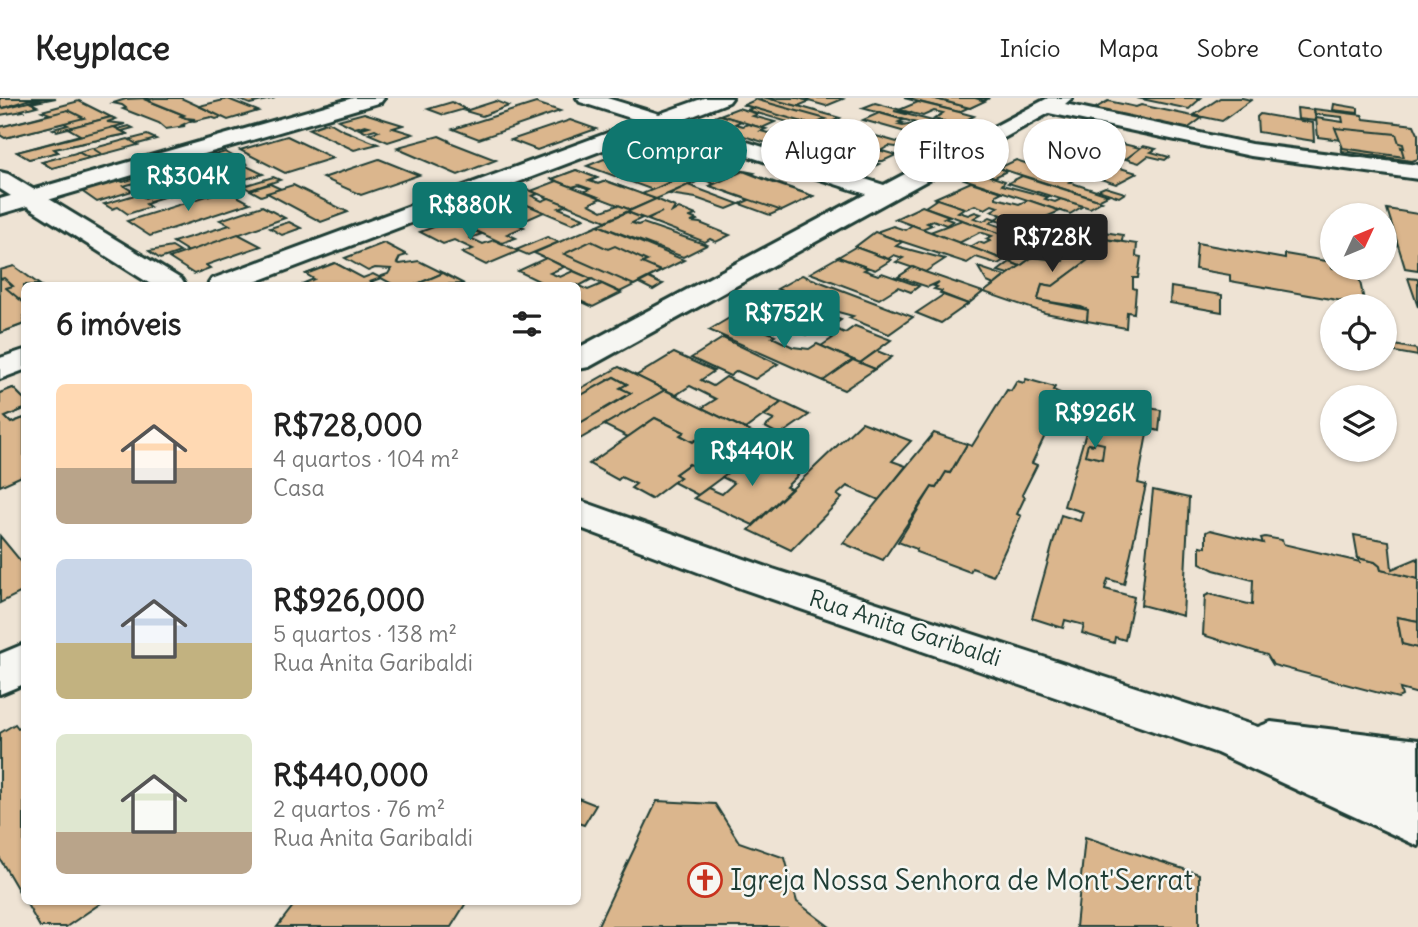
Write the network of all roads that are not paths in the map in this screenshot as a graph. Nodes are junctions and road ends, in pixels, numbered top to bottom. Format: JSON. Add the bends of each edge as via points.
{"nodes":[{"id":1,"x":374,"y":98,"type":"edge"},
{"id":2,"x":587,"y":98,"type":"edge"},
{"id":3,"x":722,"y":98,"type":"edge"},
{"id":4,"x":1054,"y":102,"type":"edge"},
{"id":5,"x":655,"y":119,"type":"edge"},
{"id":6,"x":666,"y":119,"type":"edge"},
{"id":7,"x":602,"y":143,"type":"edge"},
{"id":8,"x":747,"y":148,"type":"edge"},
{"id":9,"x":1418,"y":172,"type":"edge"},
{"id":10,"x":0,"y":179,"type":"edge"},
{"id":11,"x":886,"y":192,"type":"junction"},
{"id":12,"x":31,"y":198,"type":"junction"},
{"id":13,"x":0,"y":207,"type":"edge"},
{"id":14,"x":166,"y":282,"type":"edge"},
{"id":15,"x":230,"y":282,"type":"edge"},
{"id":16,"x":581,"y":358,"type":"edge"},
{"id":17,"x":21,"y":360,"type":"edge"},
{"id":18,"x":0,"y":369,"type":"edge"},
{"id":19,"x":581,"y":514,"type":"edge"},
{"id":20,"x":21,"y":665,"type":"edge"},
{"id":21,"x":0,"y":676,"type":"edge"},
{"id":22,"x":1234,"y":738,"type":"junction"},
{"id":23,"x":1418,"y":761,"type":"edge"},
{"id":24,"x":1418,"y":792,"type":"edge"},
{"id":25,"x":1418,"y":822,"type":"edge"}],
"edges":[{"from":1,"to":12,"type":"street"},
{"from":2,"to":5,"type":"street"},
{"from":3,"to":6,"type":"street"},
{"from":4,"to":9,"type":"street","via":[[1251,150]]},
{"from":4,"to":11,"type":"street"},
{"from":7,"to":15,"type":"street"},
{"from":8,"to":11,"type":"street"},
{"from":10,"to":12,"type":"street"},
{"from":11,"to":16,"type":"street"},
{"from":12,"to":13,"type":"street"},
{"from":12,"to":14,"type":"street"},
{"from":17,"to":18,"type":"street"},
{"from":19,"to":22,"type":"street","name":"Rua Anita Garibaldi","via":[[758,579]]},
{"from":20,"to":21,"type":"street"},
{"from":22,"to":23,"type":"street","name":"Rua Anita Garibaldi"},
{"from":22,"to":24,"type":"street"},
{"from":22,"to":25,"type":"street","name":"Rua Anita Garibaldi"}]}
